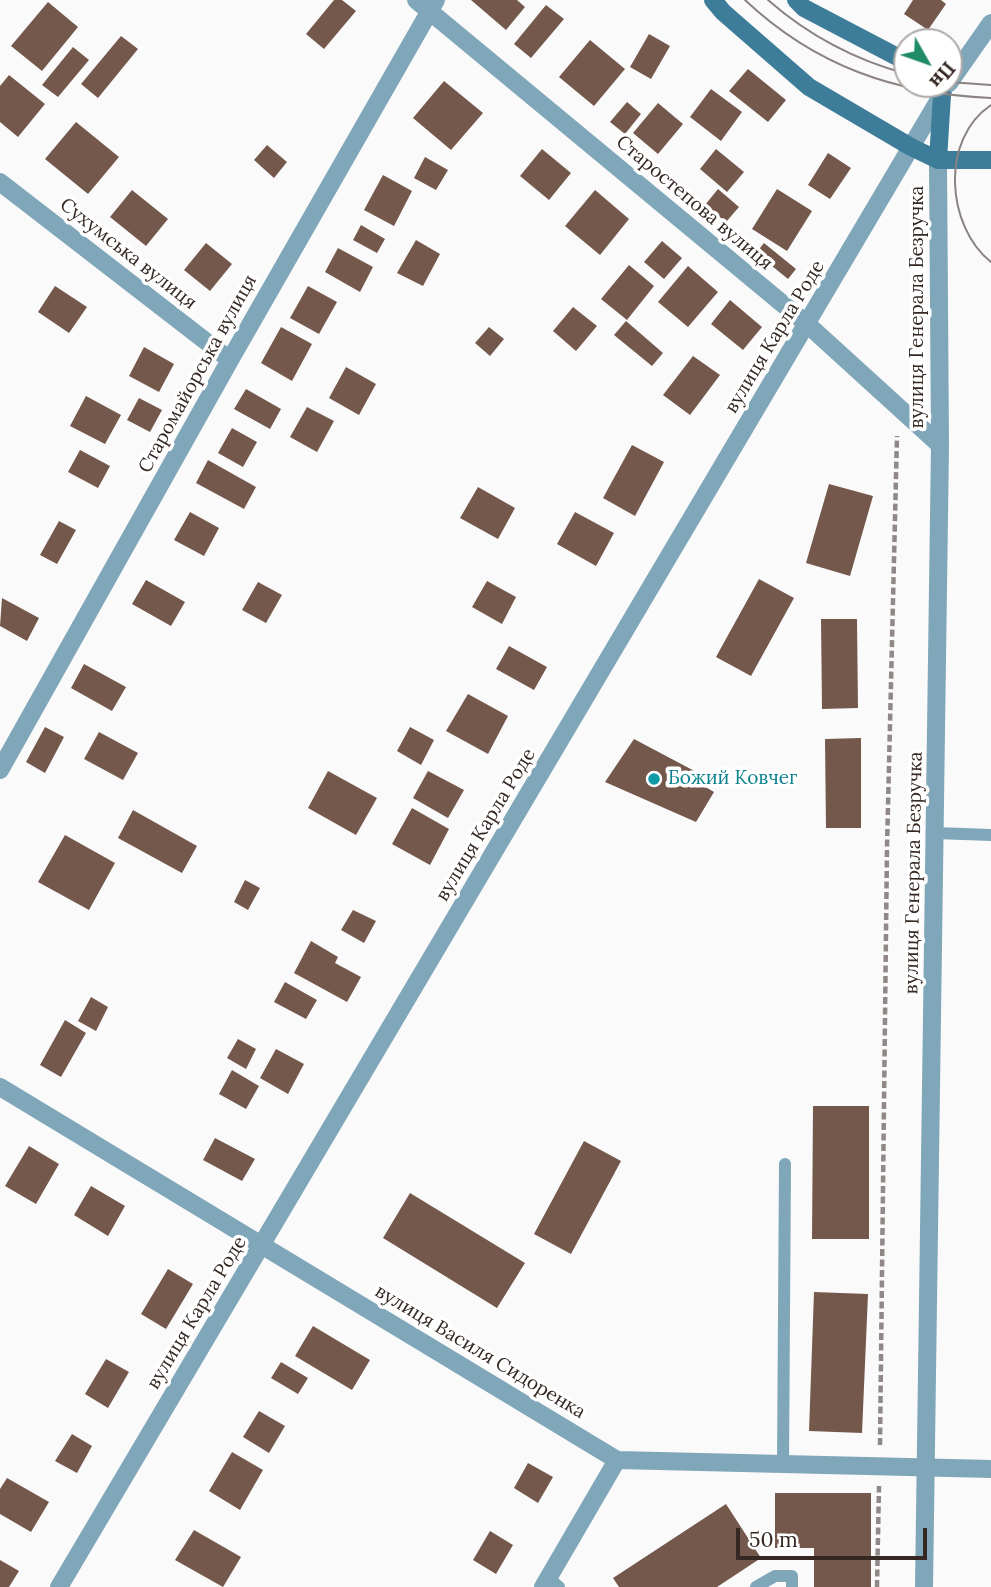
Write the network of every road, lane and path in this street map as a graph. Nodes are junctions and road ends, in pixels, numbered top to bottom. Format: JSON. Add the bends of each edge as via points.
{"nodes":[{"id":1,"x":713,"y":0,"type":"edge"},
{"id":2,"x":796,"y":0,"type":"edge"},
{"id":3,"x":427,"y":4,"type":"edge"},
{"id":4,"x":991,"y":23,"type":"edge"},
{"id":5,"x":893,"y":55,"type":"edge"},
{"id":6,"x":963,"y":60,"type":"edge"},
{"id":7,"x":937,"y":98,"type":"edge"},
{"id":8,"x":942,"y":98,"type":"edge"},
{"id":9,"x":912,"y":147,"type":"junction"},
{"id":10,"x":938,"y":160,"type":"junction"},
{"id":11,"x":991,"y":160,"type":"edge"},
{"id":12,"x":0,"y":182,"type":"edge"},
{"id":13,"x":807,"y":324,"type":"junction"},
{"id":14,"x":230,"y":360,"type":"junction"},
{"id":15,"x":898,"y":407,"type":"junction"},
{"id":16,"x":940,"y":445,"type":"junction"},
{"id":17,"x":0,"y":769,"type":"edge"},
{"id":18,"x":935,"y":833,"type":"junction"},
{"id":19,"x":991,"y":835,"type":"edge"},
{"id":20,"x":0,"y":1087,"type":"edge"},
{"id":21,"x":785,"y":1164,"type":"dead end"},
{"id":22,"x":262,"y":1244,"type":"junction"},
{"id":23,"x":617,"y":1460,"type":"junction"},
{"id":24,"x":783,"y":1465,"type":"junction"},
{"id":25,"x":880,"y":1467,"type":"junction"},
{"id":26,"x":926,"y":1468,"type":"junction"},
{"id":27,"x":991,"y":1469,"type":"edge"},
{"id":28,"x":550,"y":1584,"type":"edge"},
{"id":29,"x":59,"y":1587,"type":"edge"},
{"id":30,"x":756,"y":1587,"type":"edge"},
{"id":31,"x":792,"y":1587,"type":"edge"},
{"id":32,"x":877,"y":1587,"type":"edge"},
{"id":33,"x":925,"y":1587,"type":"edge"}],
"edges":[{"from":1,"to":9,"type":"main road","via":[[809,87]]},
{"from":2,"to":5,"type":"main road"},
{"from":3,"to":13,"type":"street","name":"Старостепова вулиця"},
{"from":3,"to":14,"type":"street","name":"Старомайорська вулиця"},
{"from":4,"to":6,"type":"street","name":"вулиця Карла Роде"},
{"from":7,"to":9,"type":"street","name":"вулиця Карла Роде"},
{"from":8,"to":10,"type":"main road"},
{"from":9,"to":10,"type":"main road"},
{"from":9,"to":13,"type":"street","name":"вулиця Карла Роде"},
{"from":10,"to":11,"type":"main road"},
{"from":10,"to":16,"type":"street","name":"вулиця Генерала Безручка"},
{"from":12,"to":14,"type":"street","name":"Сухумська вулиця"},
{"from":13,"to":15,"type":"street","name":"Старостепова вулиця"},
{"from":13,"to":22,"type":"street","name":"вулиця Карла Роде"},
{"from":14,"to":17,"type":"street","name":"Старомайорська вулиця"},
{"from":15,"to":16,"type":"street","name":"Старостепова вулиця"},
{"from":15,"to":25,"type":"path","via":[[887,848]]},
{"from":16,"to":18,"type":"street","name":"вулиця Генерала Безручка"},
{"from":18,"to":19,"type":"lane"},
{"from":18,"to":26,"type":"street","name":"вулиця Генерала Безручка"},
{"from":20,"to":22,"type":"street","name":"вулиця Василя Сидоренка"},
{"from":21,"to":24,"type":"lane"},
{"from":22,"to":23,"type":"street","name":"вулиця Василя Сидоренка"},
{"from":22,"to":29,"type":"street","name":"вулиця Карла Роде"},
{"from":23,"to":24,"type":"street","name":"вулиця Василя Сидоренка"},
{"from":23,"to":28,"type":"street"},
{"from":24,"to":25,"type":"street","name":"вулиця Василя Сидоренка"},
{"from":25,"to":26,"type":"street","name":"вулиця Василя Сидоренка"},
{"from":25,"to":32,"type":"path"},
{"from":26,"to":27,"type":"street","name":"вулиця Василя Сидоренка"},
{"from":26,"to":33,"type":"street","name":"вулиця Генерала Безручка"},
{"from":30,"to":31,"type":"lane","via":[[775,1576],[792,1576]]}]}
